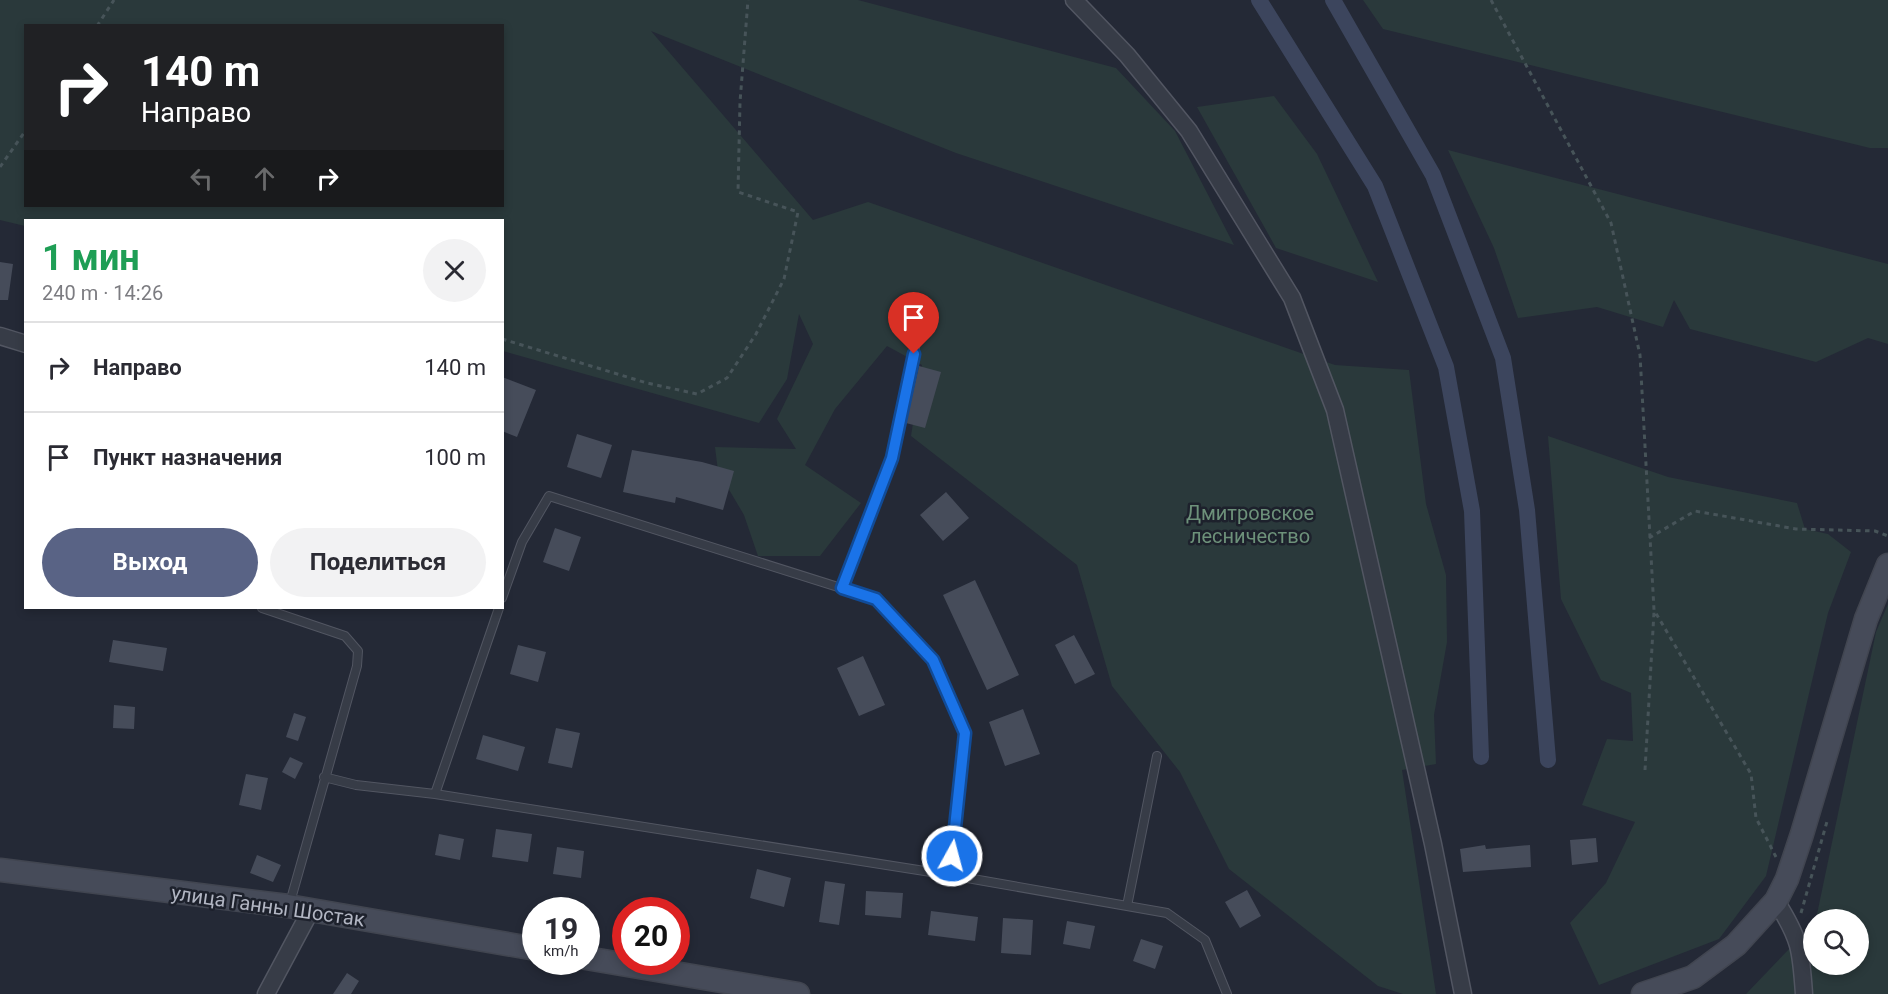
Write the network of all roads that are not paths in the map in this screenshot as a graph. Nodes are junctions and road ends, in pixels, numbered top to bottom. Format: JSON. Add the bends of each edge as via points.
{"nodes":[{"id":1,"x":1074,"y":0,"type":"edge"},
{"id":2,"x":918,"y":333,"type":"dead end"},
{"id":3,"x":0,"y":336,"type":"edge"},
{"id":4,"x":24,"y":343,"type":"edge"},
{"id":5,"x":1888,"y":565,"type":"edge"},
{"id":6,"x":842,"y":588,"type":"junction"},
{"id":7,"x":504,"y":592,"type":"edge"},
{"id":8,"x":265,"y":609,"type":"edge"},
{"id":9,"x":499,"y":609,"type":"edge"},
{"id":10,"x":1157,"y":756,"type":"dead end"},
{"id":11,"x":324,"y":777,"type":"junction"},
{"id":12,"x":435,"y":794,"type":"junction"},
{"id":13,"x":0,"y":870,"type":"edge"},
{"id":14,"x":950,"y":875,"type":"junction"},
{"id":15,"x":1776,"y":901,"type":"junction"},
{"id":16,"x":288,"y":906,"type":"junction"},
{"id":17,"x":1127,"y":906,"type":"junction"},
{"id":18,"x":311,"y":910,"type":"junction"},
{"id":19,"x":522,"y":947,"type":"edge"},
{"id":20,"x":600,"y":960,"type":"edge"},
{"id":21,"x":266,"y":994,"type":"edge"},
{"id":22,"x":798,"y":994,"type":"edge"},
{"id":23,"x":1227,"y":994,"type":"edge"},
{"id":24,"x":1463,"y":994,"type":"edge"},
{"id":25,"x":1643,"y":994,"type":"edge"},
{"id":26,"x":1804,"y":994,"type":"edge"}],
"edges":[{"from":1,"to":24,"type":"street","via":[[1127,55],[1189,131],[1292,298],[1335,410]]},
{"from":2,"to":6,"type":"lane","via":[[892,458]]},
{"from":3,"to":4,"type":"street"},
{"from":5,"to":15,"type":"main road","via":[[1866,619],[1787,879]]},
{"from":6,"to":7,"type":"lane","via":[[549,496],[522,542]]},
{"from":6,"to":14,"type":"lane","via":[[876,599],[933,660],[965,733]]},
{"from":8,"to":11,"type":"lane","via":[[345,636],[358,651]]},
{"from":9,"to":12,"type":"lane"},
{"from":10,"to":17,"type":"lane"},
{"from":11,"to":12,"type":"lane","via":[[356,785]]},
{"from":11,"to":16,"type":"lane"},
{"from":12,"to":14,"type":"lane"},
{"from":13,"to":16,"type":"main road","name":"улица Ганны Шостак"},
{"from":14,"to":17,"type":"lane"},
{"from":15,"to":25,"type":"main road","via":[[1736,945],[1693,977]]},
{"from":15,"to":26,"type":"street","via":[[1795,932],[1802,955]]},
{"from":16,"to":18,"type":"main road","name":"улица Ганны Шостак"},
{"from":17,"to":23,"type":"lane","via":[[1167,913],[1205,940]]},
{"from":18,"to":19,"type":"main road","name":"улица Ганны Шостак"},
{"from":18,"to":21,"type":"street"},
{"from":20,"to":22,"type":"main road"}]}
